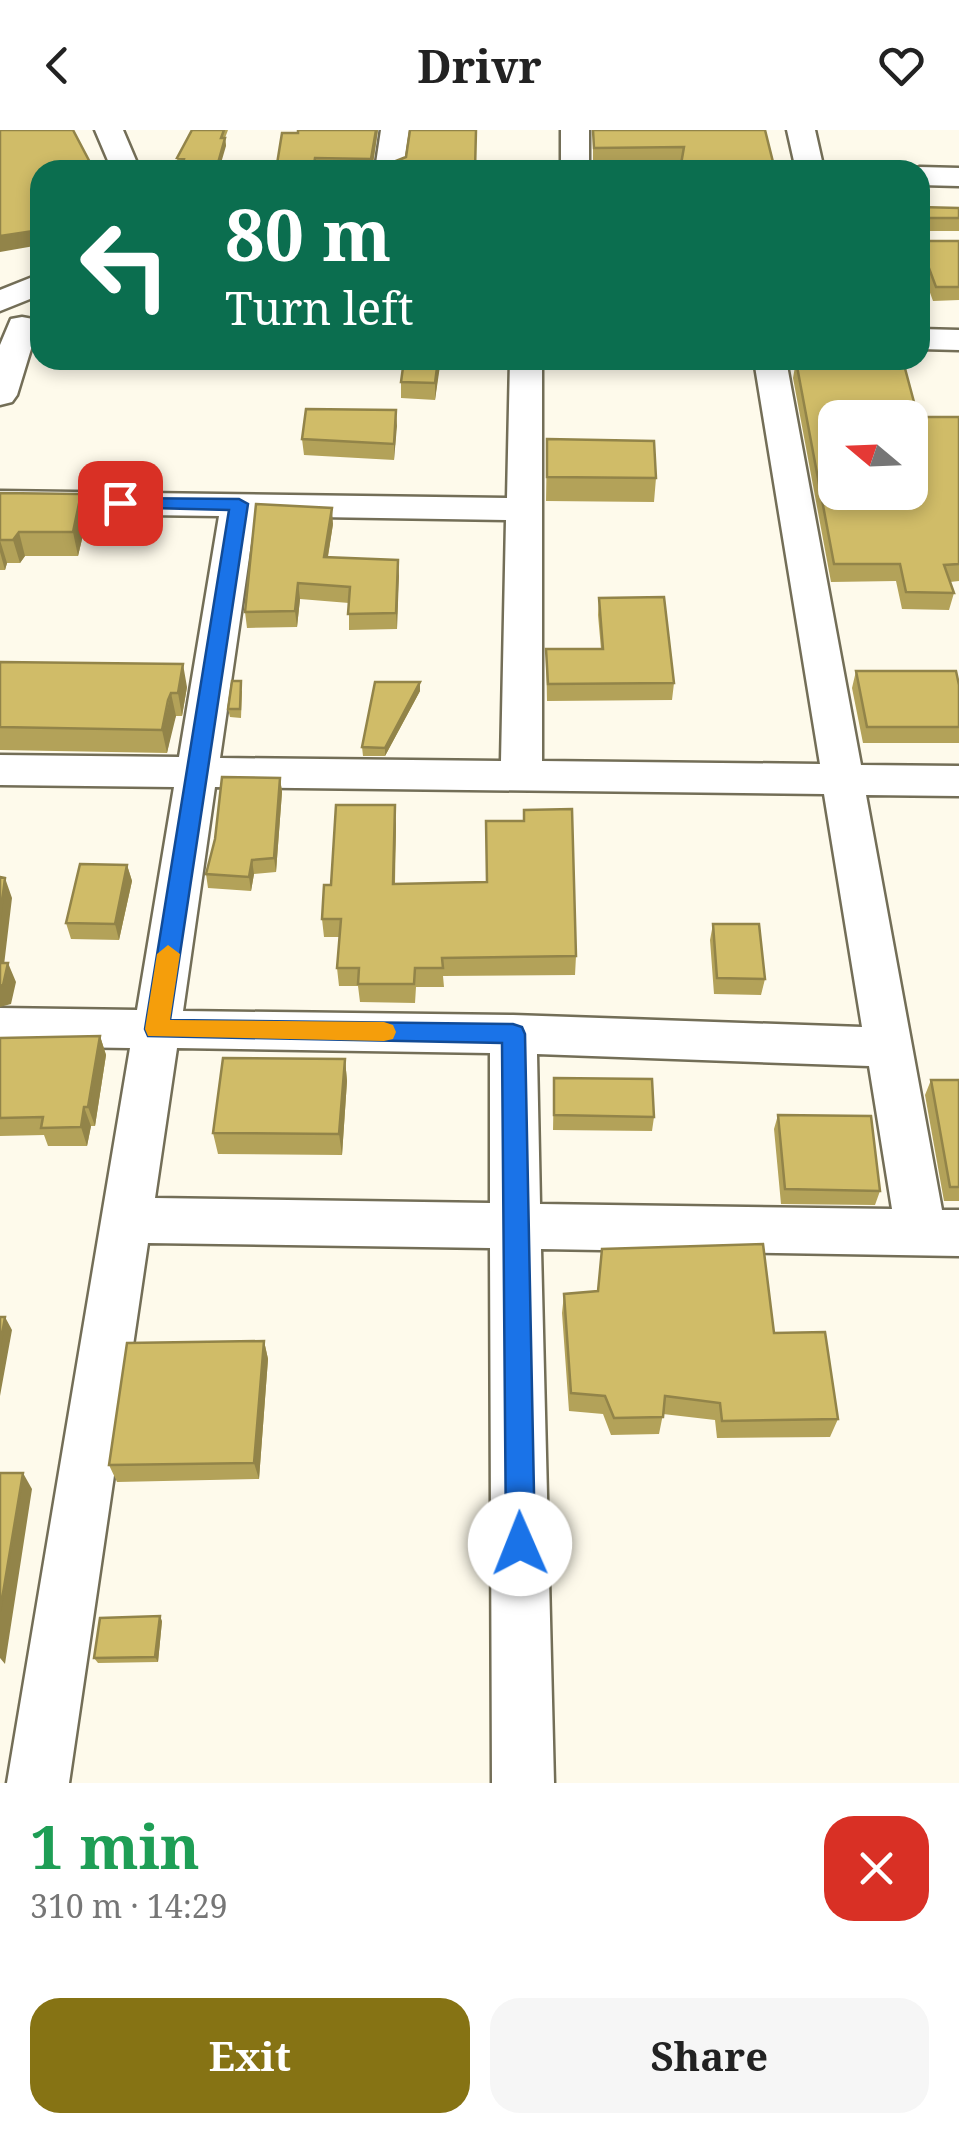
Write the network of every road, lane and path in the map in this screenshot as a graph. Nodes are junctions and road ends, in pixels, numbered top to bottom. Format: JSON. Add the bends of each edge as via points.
{"nodes":[{"id":1,"x":109,"y":130,"type":"edge"},
{"id":2,"x":395,"y":130,"type":"edge"},
{"id":3,"x":575,"y":130,"type":"edge"},
{"id":4,"x":800,"y":130,"type":"edge"},
{"id":5,"x":122,"y":160,"type":"edge"},
{"id":6,"x":390,"y":160,"type":"edge"},
{"id":7,"x":575,"y":160,"type":"edge"},
{"id":8,"x":808,"y":160,"type":"edge"},
{"id":9,"x":930,"y":176,"type":"edge"},
{"id":10,"x":959,"y":177,"type":"edge"},
{"id":11,"x":30,"y":298,"type":"edge"},
{"id":12,"x":16,"y":320,"type":"edge"},
{"id":13,"x":930,"y":339,"type":"edge"},
{"id":14,"x":959,"y":340,"type":"edge"},
{"id":15,"x":526,"y":370,"type":"edge"},
{"id":16,"x":772,"y":370,"type":"edge"},
{"id":17,"x":0,"y":395,"type":"edge"},
{"id":18,"x":0,"y":502,"type":"edge"},
{"id":19,"x":239,"y":504,"type":"junction"},
{"id":20,"x":526,"y":508,"type":"junction"},
{"id":21,"x":0,"y":770,"type":"edge"},
{"id":22,"x":198,"y":772,"type":"junction"},
{"id":23,"x":521,"y":776,"type":"junction"},
{"id":24,"x":843,"y":780,"type":"junction"},
{"id":25,"x":959,"y":782,"type":"edge"},
{"id":26,"x":0,"y":1027,"type":"edge"},
{"id":27,"x":156,"y":1029,"type":"junction"},
{"id":28,"x":513,"y":1034,"type":"junction"},
{"id":29,"x":889,"y":1047,"type":"junction"},
{"id":30,"x":126,"y":1220,"type":"junction"},
{"id":31,"x":516,"y":1224,"type":"junction"},
{"id":32,"x":940,"y":1232,"type":"edge"},
{"id":33,"x":38,"y":1783,"type":"edge"},
{"id":34,"x":524,"y":1783,"type":"edge"}],
"edges":[{"from":1,"to":5,"type":"street"},
{"from":2,"to":6,"type":"street"},
{"from":3,"to":7,"type":"street"},
{"from":4,"to":8,"type":"street"},
{"from":9,"to":10,"type":"street"},
{"from":11,"to":12,"type":"street"},
{"from":12,"to":17,"type":"street"},
{"from":13,"to":14,"type":"street"},
{"from":15,"to":20,"type":"street"},
{"from":16,"to":24,"type":"street"},
{"from":18,"to":19,"type":"street"},
{"from":19,"to":20,"type":"street"},
{"from":19,"to":22,"type":"street"},
{"from":20,"to":23,"type":"street"},
{"from":21,"to":22,"type":"street"},
{"from":22,"to":23,"type":"street"},
{"from":22,"to":27,"type":"street"},
{"from":23,"to":24,"type":"street"},
{"from":24,"to":25,"type":"street"},
{"from":24,"to":29,"type":"street"},
{"from":26,"to":27,"type":"street"},
{"from":27,"to":28,"type":"street"},
{"from":27,"to":30,"type":"street"},
{"from":28,"to":29,"type":"street"},
{"from":28,"to":31,"type":"street"},
{"from":29,"to":32,"type":"street"},
{"from":30,"to":31,"type":"street"},
{"from":30,"to":33,"type":"street"},
{"from":31,"to":32,"type":"street"},
{"from":31,"to":34,"type":"street"}]}
